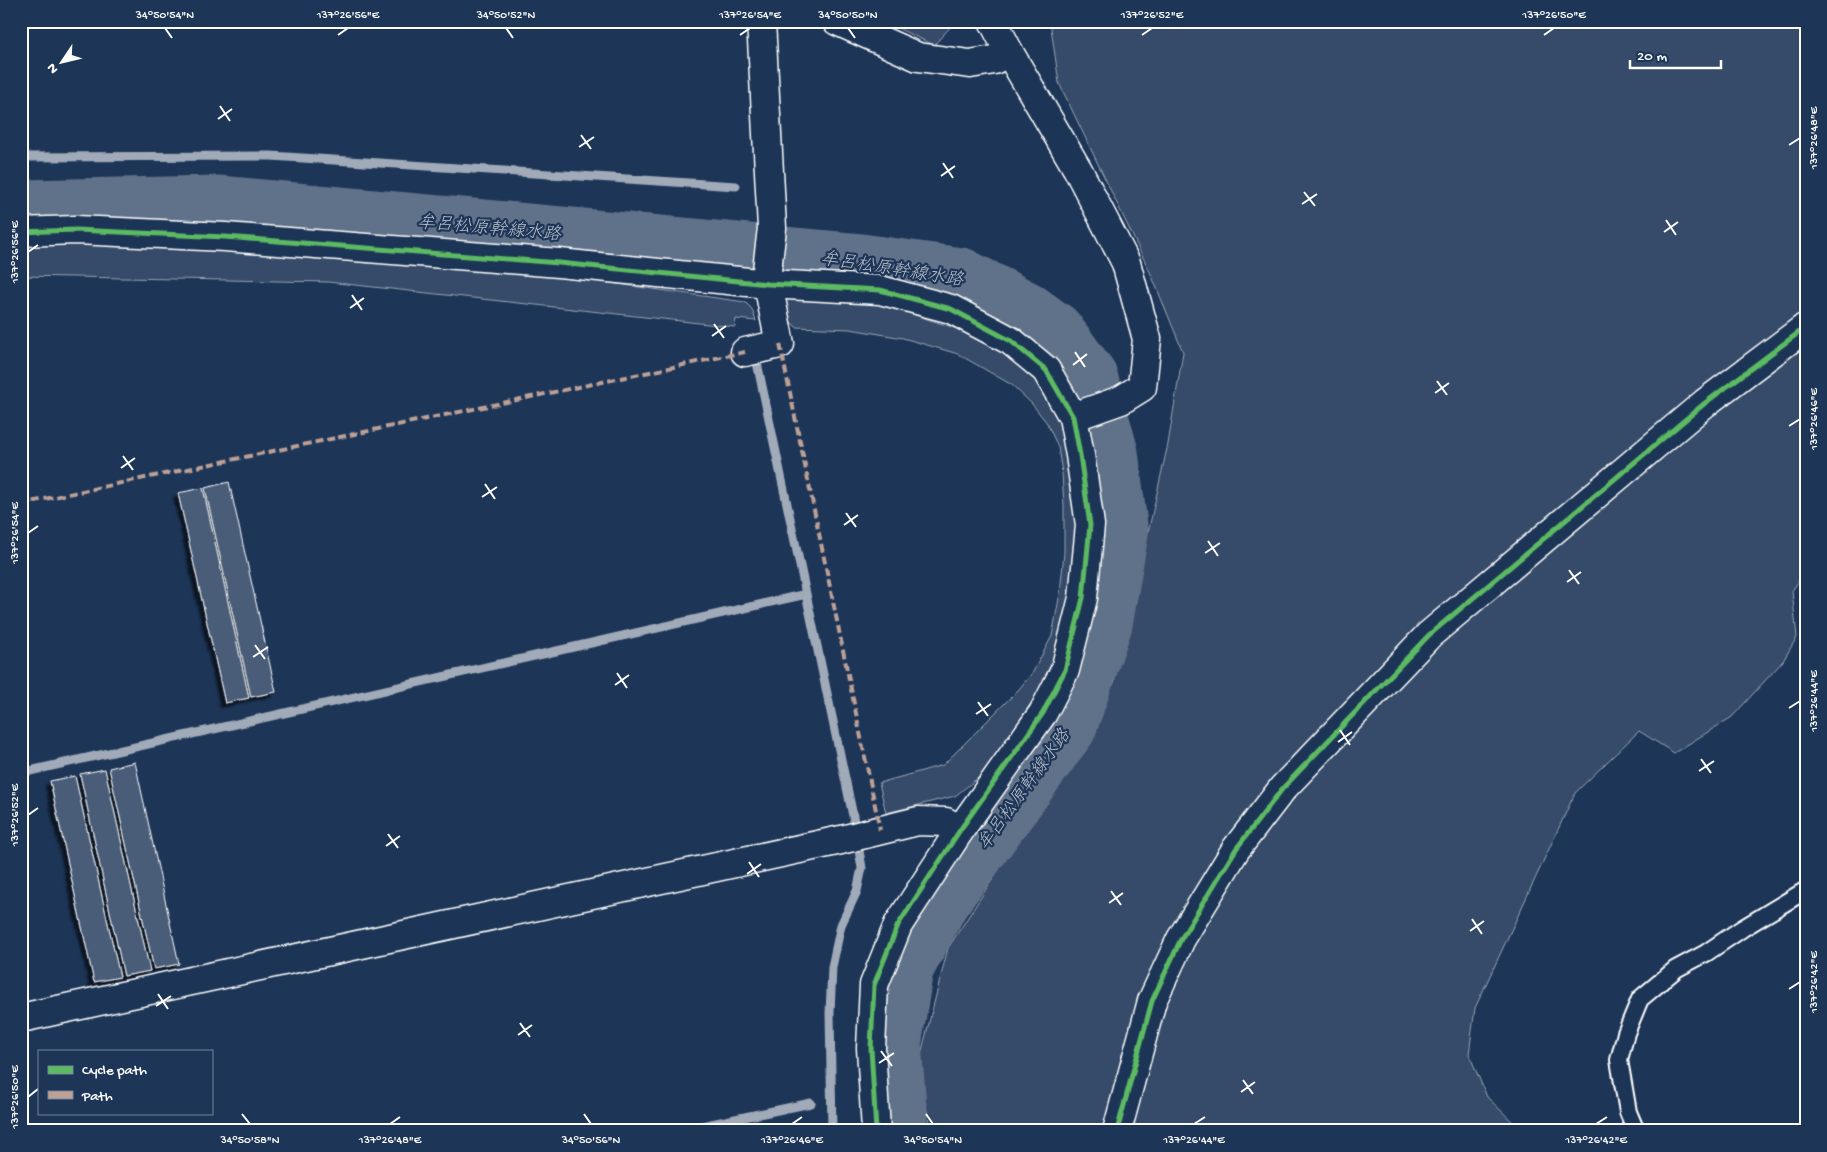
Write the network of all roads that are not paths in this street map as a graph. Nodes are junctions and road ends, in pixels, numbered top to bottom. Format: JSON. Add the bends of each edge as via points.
{"nodes":[{"id":1,"x":760,"y":21,"type":"edge"},
{"id":2,"x":837,"y":21,"type":"edge"},
{"id":3,"x":993,"y":21,"type":"edge"},
{"id":4,"x":1009,"y":52,"type":"junction"},
{"id":5,"x":21,"y":232,"type":"edge"},
{"id":6,"x":767,"y":277,"type":"junction"},
{"id":7,"x":1806,"y":327,"type":"edge"},
{"id":8,"x":756,"y":350,"type":"dead end"},
{"id":9,"x":1079,"y":414,"type":"junction"},
{"id":10,"x":960,"y":830,"type":"junction"},
{"id":11,"x":1806,"y":890,"type":"edge"},
{"id":12,"x":21,"y":1018,"type":"edge"},
{"id":13,"x":876,"y":1131,"type":"edge"},
{"id":14,"x":1117,"y":1131,"type":"edge"},
{"id":15,"x":1636,"y":1131,"type":"edge"}],
"edges":[{"from":1,"to":6,"type":"street","via":[[772,228]]},
{"from":2,"to":4,"type":"street","via":[[918,57],[970,64],[994,60]]},
{"from":3,"to":4,"type":"street"},
{"from":4,"to":9,"type":"street","via":[[1078,170],[1126,264],[1147,339],[1142,387],[1121,400]]},
{"from":5,"to":6,"type":"street","via":[[76,230],[224,236]]},
{"from":6,"to":8,"type":"street","via":[[780,344]]},
{"from":6,"to":9,"type":"street","via":[[880,290],[951,310],[1011,341],[1046,370]]},
{"from":7,"to":14,"type":"street","via":[[1705,403],[1429,635],[1283,788],[1236,849],[1181,939],[1152,1002]]},
{"from":9,"to":10,"type":"street","via":[[1090,526],[1083,598],[1065,670],[1043,713]]},
{"from":10,"to":12,"type":"street","via":[[946,822],[918,821]]},
{"from":10,"to":13,"type":"street","via":[[898,924],[874,985],[871,1048]]},
{"from":11,"to":15,"type":"lane","via":[[1676,969],[1640,999],[1619,1060],[1628,1112]]}]}
